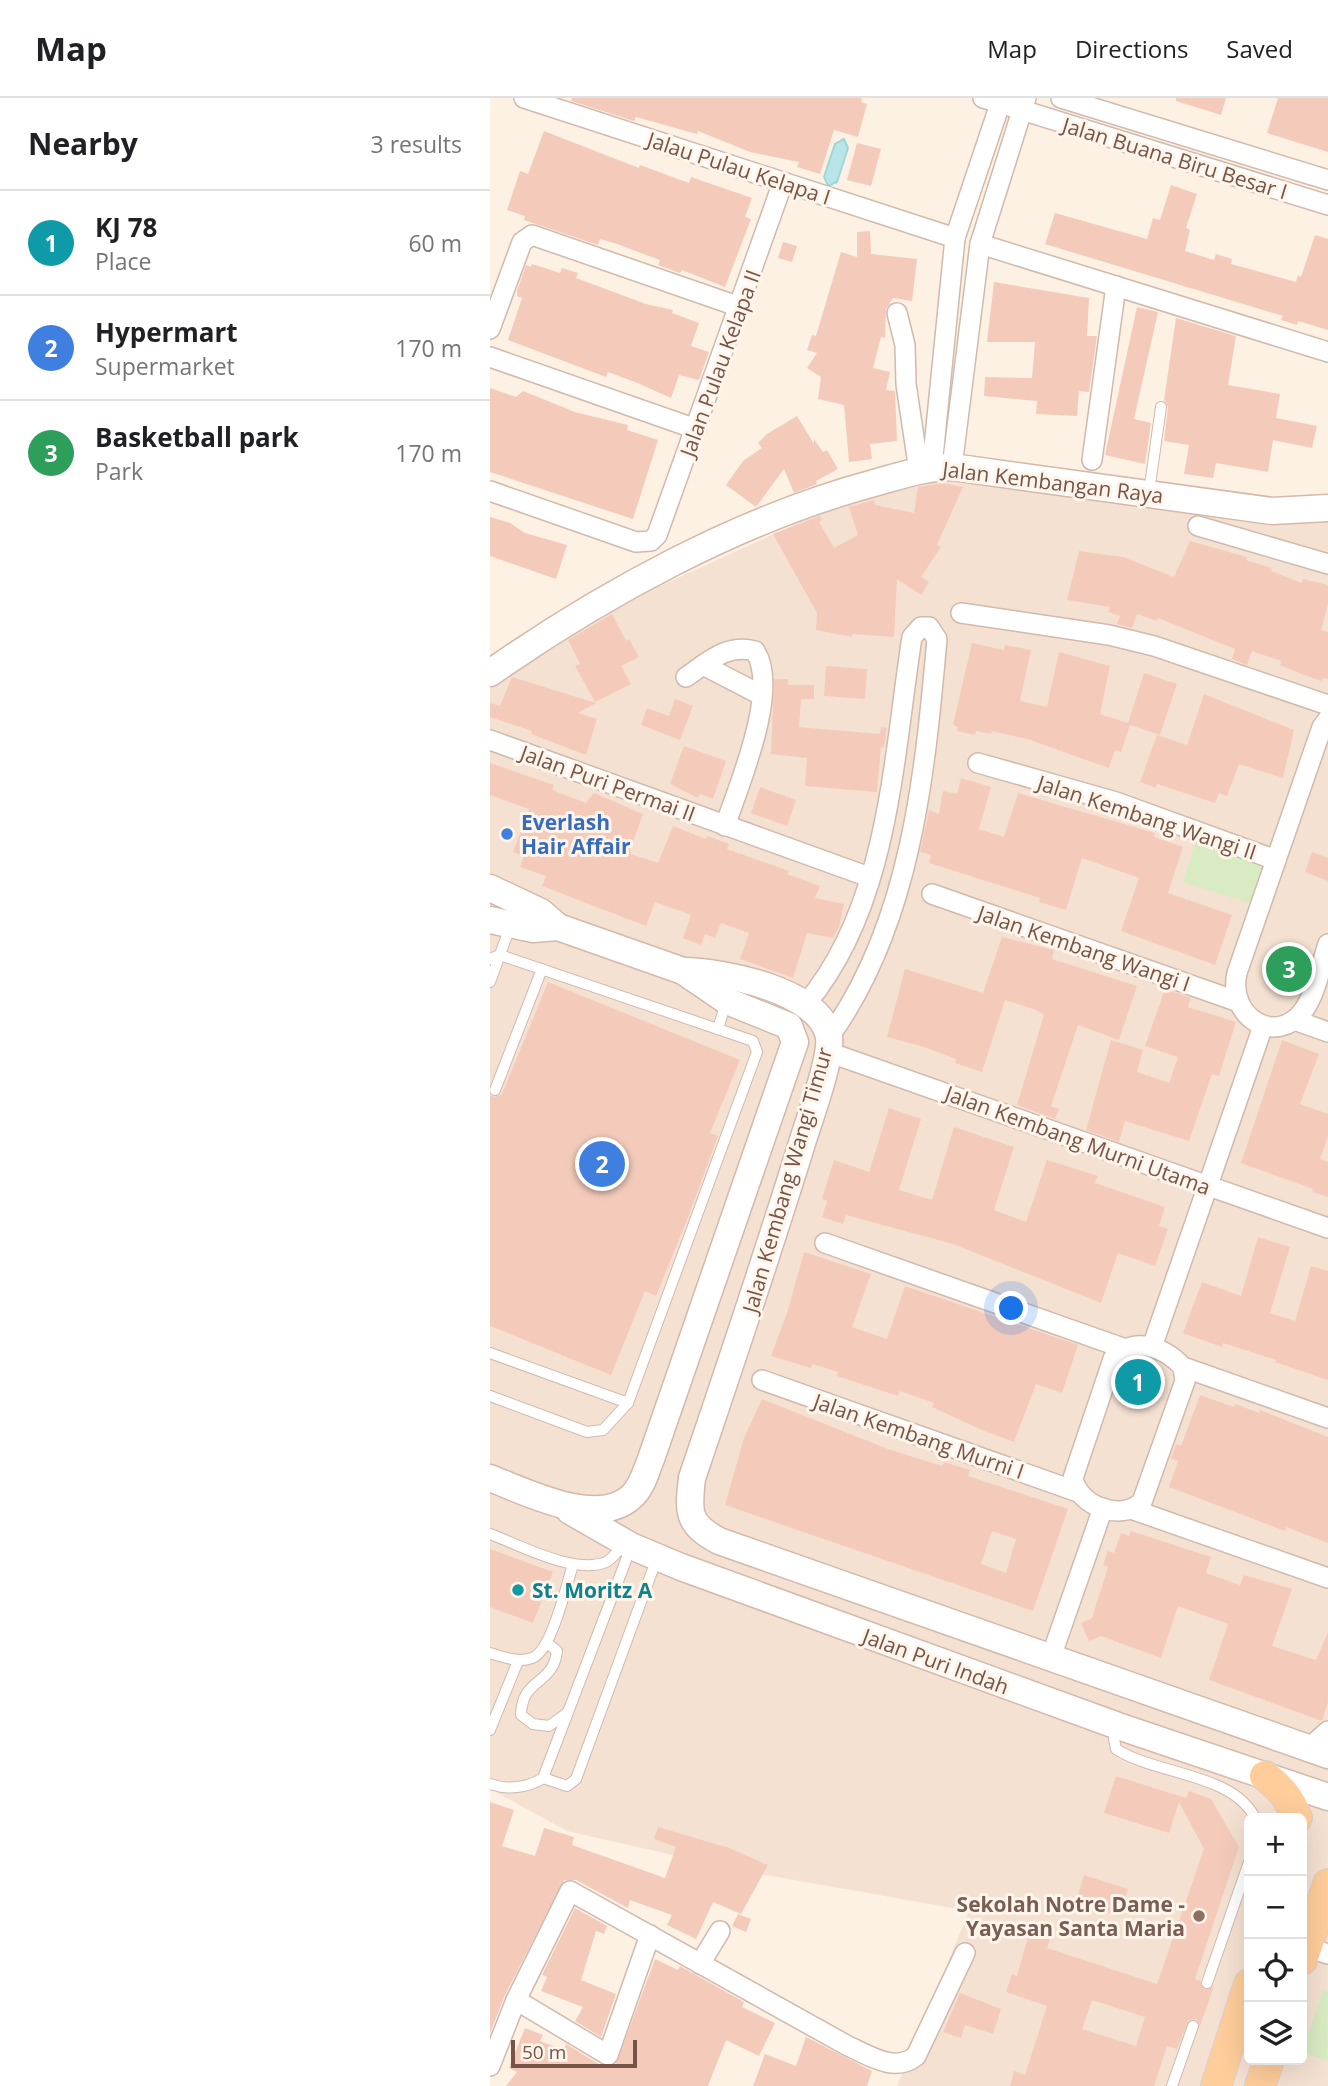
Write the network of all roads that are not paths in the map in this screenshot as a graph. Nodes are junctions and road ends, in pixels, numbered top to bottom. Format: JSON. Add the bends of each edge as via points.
{"nodes":[{"id":1,"x":524,"y":98,"type":"edge"},
{"id":2,"x":1061,"y":98,"type":"edge"},
{"id":3,"x":995,"y":100,"type":"edge"},
{"id":4,"x":1024,"y":105,"type":"edge"},
{"id":5,"x":1328,"y":180,"type":"edge"},
{"id":6,"x":783,"y":182,"type":"junction"},
{"id":7,"x":1328,"y":205,"type":"edge"},
{"id":8,"x":955,"y":237,"type":"junction"},
{"id":9,"x":979,"y":244,"type":"junction"},
{"id":10,"x":1116,"y":286,"type":"junction"},
{"id":11,"x":740,"y":307,"type":"junction"},
{"id":12,"x":897,"y":313,"type":"dead end"},
{"id":13,"x":490,"y":329,"type":"edge"},
{"id":14,"x":1328,"y":352,"type":"edge"},
{"id":15,"x":490,"y":357,"type":"edge"},
{"id":16,"x":1161,"y":407,"type":"dead end"},
{"id":17,"x":696,"y":429,"type":"junction"},
{"id":18,"x":1092,"y":460,"type":"dead end"},
{"id":19,"x":934,"y":468,"type":"junction"},
{"id":20,"x":490,"y":491,"type":"edge"},
{"id":21,"x":1149,"y":493,"type":"junction"},
{"id":22,"x":1328,"y":508,"type":"edge"},
{"id":23,"x":1198,"y":526,"type":"dead end"},
{"id":24,"x":1328,"y":564,"type":"edge"},
{"id":25,"x":961,"y":613,"type":"dead end"},
{"id":26,"x":703,"y":666,"type":"junction"},
{"id":27,"x":490,"y":673,"type":"edge"},
{"id":28,"x":686,"y":677,"type":"dead end"},
{"id":29,"x":761,"y":695,"type":"junction"},
{"id":30,"x":1328,"y":705,"type":"edge"},
{"id":31,"x":1328,"y":719,"type":"edge"},
{"id":32,"x":490,"y":740,"type":"edge"},
{"id":33,"x":978,"y":764,"type":"dead end"},
{"id":34,"x":726,"y":826,"type":"junction"},
{"id":35,"x":1276,"y":860,"type":"junction"},
{"id":36,"x":869,"y":877,"type":"junction"},
{"id":37,"x":490,"y":888,"type":"edge"},
{"id":38,"x":932,"y":894,"type":"dead end"},
{"id":39,"x":500,"y":923,"type":"edge"},
{"id":40,"x":558,"y":926,"type":"junction"},
{"id":41,"x":1328,"y":944,"type":"edge"},
{"id":42,"x":495,"y":957,"type":"edge"},
{"id":43,"x":542,"y":969,"type":"junction"},
{"id":44,"x":682,"y":971,"type":"junction"},
{"id":45,"x":490,"y":982,"type":"edge"},
{"id":46,"x":727,"y":1001,"type":"junction"},
{"id":47,"x":1236,"y":1001,"type":"junction"},
{"id":48,"x":806,"y":1004,"type":"junction"},
{"id":49,"x":1294,"y":1020,"type":"junction"},
{"id":50,"x":1263,"y":1026,"type":"junction"},
{"id":51,"x":718,"y":1029,"type":"junction"},
{"id":52,"x":1328,"y":1032,"type":"edge"},
{"id":53,"x":828,"y":1044,"type":"junction"},
{"id":54,"x":495,"y":1090,"type":"dead end"},
{"id":55,"x":1208,"y":1186,"type":"junction"},
{"id":56,"x":1328,"y":1228,"type":"edge"},
{"id":57,"x":825,"y":1243,"type":"dead end"},
{"id":58,"x":761,"y":1273,"type":"junction"},
{"id":59,"x":710,"y":1292,"type":"junction"},
{"id":60,"x":1152,"y":1347,"type":"junction"},
{"id":61,"x":1123,"y":1348,"type":"junction"},
{"id":62,"x":490,"y":1353,"type":"edge"},
{"id":63,"x":1182,"y":1367,"type":"junction"},
{"id":64,"x":762,"y":1380,"type":"dead end"},
{"id":65,"x":490,"y":1396,"type":"edge"},
{"id":66,"x":628,"y":1403,"type":"junction"},
{"id":67,"x":1328,"y":1418,"type":"edge"},
{"id":68,"x":490,"y":1478,"type":"edge"},
{"id":69,"x":1075,"y":1491,"type":"junction"},
{"id":70,"x":553,"y":1502,"type":"junction"},
{"id":71,"x":1102,"y":1508,"type":"junction"},
{"id":72,"x":1134,"y":1510,"type":"junction"},
{"id":73,"x":694,"y":1523,"type":"joint"},
{"id":74,"x":490,"y":1534,"type":"edge"},
{"id":75,"x":628,"y":1545,"type":"junction"},
{"id":76,"x":657,"y":1558,"type":"junction"},
{"id":77,"x":573,"y":1565,"type":"junction"},
{"id":78,"x":1328,"y":1578,"type":"edge"},
{"id":79,"x":547,"y":1643,"type":"junction"},
{"id":80,"x":490,"y":1653,"type":"edge"},
{"id":81,"x":1051,"y":1657,"type":"junction"},
{"id":82,"x":518,"y":1661,"type":"junction"},
{"id":83,"x":568,"y":1713,"type":"junction"},
{"id":84,"x":1118,"y":1727,"type":"junction"},
{"id":85,"x":490,"y":1730,"type":"edge"},
{"id":86,"x":1322,"y":1745,"type":"edge"},
{"id":87,"x":1265,"y":1776,"type":"junction"},
{"id":88,"x":542,"y":1778,"type":"junction"},
{"id":89,"x":490,"y":1784,"type":"edge"},
{"id":90,"x":1328,"y":1797,"type":"edge"},
{"id":91,"x":1252,"y":1813,"type":"edge"},
{"id":92,"x":1295,"y":1813,"type":"edge"},
{"id":93,"x":1244,"y":1876,"type":"edge"},
{"id":94,"x":1316,"y":1894,"type":"edge"},
{"id":95,"x":720,"y":1931,"type":"dead end"},
{"id":96,"x":650,"y":1935,"type":"junction"},
{"id":97,"x":965,"y":1953,"type":"dead end"},
{"id":98,"x":1312,"y":1954,"type":"edge"},
{"id":99,"x":700,"y":1964,"type":"junction"},
{"id":100,"x":1207,"y":1983,"type":"dead end"},
{"id":101,"x":1244,"y":1999,"type":"edge"},
{"id":102,"x":516,"y":2000,"type":"junction"},
{"id":103,"x":1193,"y":2026,"type":"dead end"},
{"id":104,"x":1267,"y":2065,"type":"edge"},
{"id":105,"x":490,"y":2066,"type":"edge"},
{"id":106,"x":1172,"y":2086,"type":"edge"},
{"id":107,"x":1216,"y":2086,"type":"edge"},
{"id":108,"x":1260,"y":2086,"type":"edge"}],
"edges":[{"from":1,"to":6,"type":"street","name":"Jalau Pulau Kelapa I"},
{"from":2,"to":5,"type":"street","name":"Jalan Buana Biru Besar I"},
{"from":3,"to":4,"type":"street","name":"Jalan Buana Biru Besar I"},
{"from":3,"to":8,"type":"street"},
{"from":4,"to":7,"type":"street","name":"Jalan Buana Biru Besar I"},
{"from":4,"to":9,"type":"street"},
{"from":6,"to":8,"type":"street","name":"Jalau Pulau Kelapa I"},
{"from":6,"to":11,"type":"street","name":"Jalan Pulau Kelapa II"},
{"from":8,"to":19,"type":"street"},
{"from":9,"to":10,"type":"street"},
{"from":9,"to":19,"type":"street"},
{"from":10,"to":14,"type":"street"},
{"from":10,"to":18,"type":"street"},
{"from":11,"to":13,"type":"street","via":[[528,236]]},
{"from":11,"to":17,"type":"street","name":"Jalan Pulau Kelapa II"},
{"from":12,"to":19,"type":"street","via":[[905,345],[906,384]]},
{"from":15,"to":17,"type":"street"},
{"from":16,"to":21,"type":"lane"},
{"from":17,"to":20,"type":"street","name":"Jalan Pulau Kelapa II","via":[[662,527],[651,541],[636,542]]},
{"from":19,"to":21,"type":"main road","name":"Jalan Kembangan Raya"},
{"from":19,"to":27,"type":"main road","name":"Jalan Kembangan Raya","via":[[838,493],[753,526],[601,599]]},
{"from":21,"to":22,"type":"main road","name":"Jalan Kembangan Raya","via":[[1272,511]]},
{"from":23,"to":24,"type":"street"},
{"from":25,"to":30,"type":"street","via":[[1154,646]]},
{"from":26,"to":28,"type":"street"},
{"from":26,"to":29,"type":"street"},
{"from":26,"to":29,"type":"street","via":[[725,651],[741,647],[755,651],[761,660]]},
{"from":29,"to":34,"type":"street","via":[[752,744]]},
{"from":31,"to":35,"type":"street"},
{"from":32,"to":34,"type":"street","name":"Jalan Puri Permai II"},
{"from":33,"to":35,"type":"street","name":"Jalan Kembang Wangi II","via":[[1116,802]]},
{"from":34,"to":36,"type":"street","name":"Jalan Puri Permai II"},
{"from":35,"to":47,"type":"street","via":[[1237,973]]},
{"from":36,"to":48,"type":"street","via":[[837,963]]},
{"from":36,"to":53,"type":"street","name":"Jalan Kembang Wangi Timur","via":[[883,829],[912,637],[921,627],[935,632],[937,639],[927,747],[902,872],[866,976]]},
{"from":37,"to":40,"type":"main road","via":[[541,912]]},
{"from":38,"to":47,"type":"street","name":"Jalan Kembang Wangi I"},
{"from":39,"to":40,"type":"main road","via":[[533,929]]},
{"from":39,"to":42,"type":"lane"},
{"from":40,"to":44,"type":"main road"},
{"from":41,"to":49,"type":"street","via":[[1308,1003]]},
{"from":42,"to":43,"type":"lane"},
{"from":42,"to":45,"type":"lane"},
{"from":43,"to":51,"type":"lane"},
{"from":43,"to":54,"type":"lane"},
{"from":44,"to":46,"type":"main road"},
{"from":44,"to":48,"type":"main road","via":[[735,976]]},
{"from":46,"to":51,"type":"lane"},
{"from":46,"to":59,"type":"main road","name":"Jalan Kembang Wangi Timur","via":[[789,1026],[795,1042]]},
{"from":47,"to":50,"type":"street","via":[[1246,1016]]},
{"from":48,"to":53,"type":"main road","via":[[821,1018]]},
{"from":49,"to":50,"type":"street"},
{"from":49,"to":52,"type":"street"},
{"from":50,"to":55,"type":"street"},
{"from":51,"to":66,"type":"lane","via":[[753,1041],[757,1052]]},
{"from":53,"to":55,"type":"street","name":"Jalan Kembang Murni Utama"},
{"from":53,"to":58,"type":"main road","name":"Jalan Kembang Wangi Timur"},
{"from":55,"to":56,"type":"street","name":"Jalan Kembang Murni Utama"},
{"from":55,"to":60,"type":"street"},
{"from":57,"to":61,"type":"street"},
{"from":58,"to":59,"type":"main road"},
{"from":58,"to":73,"type":"main road","name":"Jalan Kembang Wangi Timur","via":[[692,1478],[689,1506]]},
{"from":59,"to":70,"type":"main road","name":"Jalan Kembang Wangi Timur","via":[[638,1490],[622,1504],[598,1510]]},
{"from":60,"to":61,"type":"street","via":[[1136,1344]]},
{"from":60,"to":63,"type":"street","via":[[1172,1356]]},
{"from":61,"to":69,"type":"street","via":[[1113,1359],[1073,1478]]},
{"from":62,"to":66,"type":"lane"},
{"from":63,"to":67,"type":"street"},
{"from":63,"to":72,"type":"street","via":[[1185,1381],[1142,1502]]},
{"from":64,"to":69,"type":"street","name":"Jalan Kembang Murni I"},
{"from":65,"to":66,"type":"lane","via":[[587,1432],[603,1430]]},
{"from":68,"to":70,"type":"main road"},
{"from":69,"to":71,"type":"street","name":"Jalan Kembang Murni I"},
{"from":70,"to":75,"type":"main road","name":"Jalan Puri Indah"},
{"from":71,"to":72,"type":"street"},
{"from":71,"to":81,"type":"street"},
{"from":72,"to":78,"type":"street"},
{"from":73,"to":81,"type":"main road","name":"Jalan Puri Indah","via":[[719,1541]]},
{"from":74,"to":77,"type":"lane"},
{"from":75,"to":76,"type":"main road","name":"Jalan Puri Indah"},
{"from":75,"to":77,"type":"lane","via":[[609,1561]]},
{"from":75,"to":83,"type":"lane"},
{"from":76,"to":84,"type":"main road","name":"Jalan Puri Indah"},
{"from":76,"to":88,"type":"lane","via":[[576,1779],[568,1786]]},
{"from":77,"to":79,"type":"lane"},
{"from":79,"to":82,"type":"lane","via":[[535,1658]]},
{"from":79,"to":83,"type":"lane","via":[[557,1651],[556,1660],[550,1671],[527,1689],[521,1714],[533,1724],[549,1726]]},
{"from":80,"to":82,"type":"lane"},
{"from":81,"to":86,"type":"main road","name":"Jalan Puri Indah"},
{"from":82,"to":85,"type":"lane"},
{"from":83,"to":88,"type":"lane"},
{"from":84,"to":87,"type":"main road","name":"Jalan Puri Indah"},
{"from":84,"to":91,"type":"lane","via":[[1116,1749],[1231,1792]]},
{"from":87,"to":90,"type":"main road","name":"Jalan Puri Indah"},
{"from":87,"to":92,"type":"main road","via":[[1280,1787]]},
{"from":88,"to":89,"type":"lane","via":[[534,1784],[502,1788]]},
{"from":93,"to":100,"type":"lane"},
{"from":94,"to":98,"type":"main road"},
{"from":95,"to":99,"type":"street"},
{"from":96,"to":99,"type":"street"},
{"from":96,"to":102,"type":"street","via":[[570,1891]]},
{"from":96,"to":102,"type":"street","via":[[608,2054]]},
{"from":97,"to":99,"type":"street","via":[[916,2056],[893,2065],[848,2046]]},
{"from":101,"to":107,"type":"main road"},
{"from":102,"to":105,"type":"street"},
{"from":103,"to":106,"type":"lane"},
{"from":104,"to":108,"type":"main road"}]}
